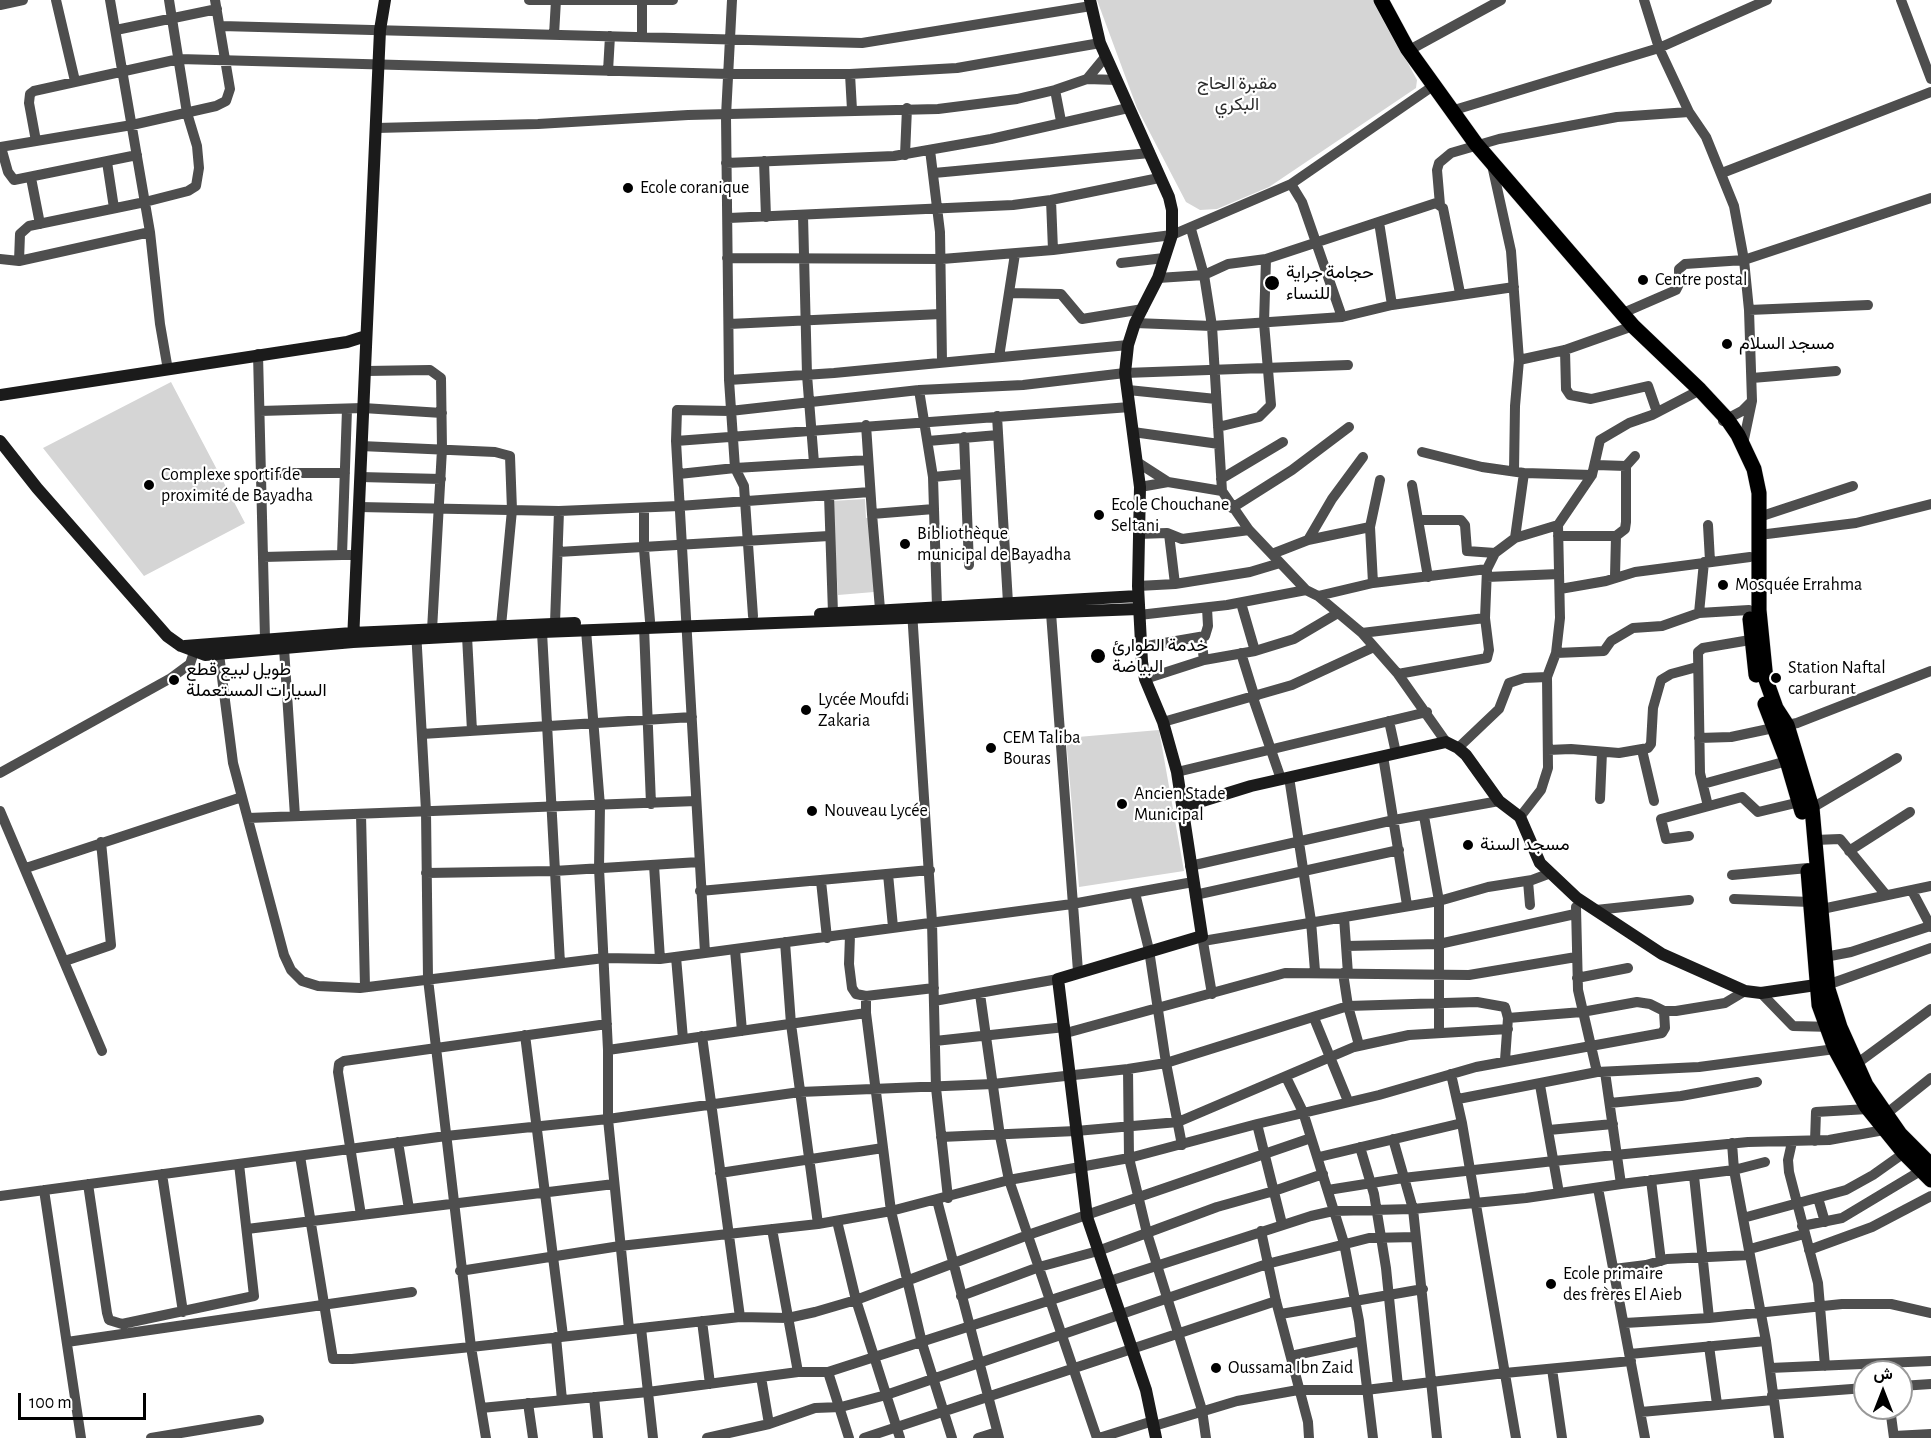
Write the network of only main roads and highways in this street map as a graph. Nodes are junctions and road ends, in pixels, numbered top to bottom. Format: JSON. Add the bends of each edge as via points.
{"nodes":[{"id":1,"x":1381,"y":0,"type":"edge"},
{"id":2,"x":1388,"y":0,"type":"edge"},
{"id":3,"x":1433,"y":86,"type":"junction"},
{"id":4,"x":1742,"y":450,"type":"junction"},
{"id":5,"x":1781,"y":727,"type":"junction"},
{"id":6,"x":1806,"y":805,"type":"junction"},
{"id":7,"x":1816,"y":905,"type":"junction"},
{"id":8,"x":1822,"y":985,"type":"junction"},
{"id":9,"x":1833,"y":1027,"type":"junction"},
{"id":10,"x":1928,"y":1166,"type":"edge"}],
"edges":[{"from":1,"to":3,"type":"main road"},
{"from":2,"to":3,"type":"main road"},
{"from":3,"to":4,"type":"main road","via":[[1476,144],[1628,319],[1700,390]]},
{"from":4,"to":5,"type":"main road","via":[[1757,480],[1758,610],[1766,680]]},
{"from":4,"to":5,"type":"main road","via":[[1751,483],[1750,640],[1758,683]]},
{"from":5,"to":6,"type":"main road"},
{"from":5,"to":6,"type":"main road","via":[[1787,761]]},
{"from":6,"to":7,"type":"main road","via":[[1808,868]]},
{"from":6,"to":7,"type":"main road","via":[[1815,840]]},
{"from":7,"to":8,"type":"main road"},
{"from":7,"to":8,"type":"main road","via":[[1824,957]]},
{"from":8,"to":9,"type":"main road"},
{"from":9,"to":10,"type":"main road","via":[[1866,1085]]},
{"from":9,"to":10,"type":"main road","via":[[1835,1049],[1868,1109],[1904,1153]]}]}
